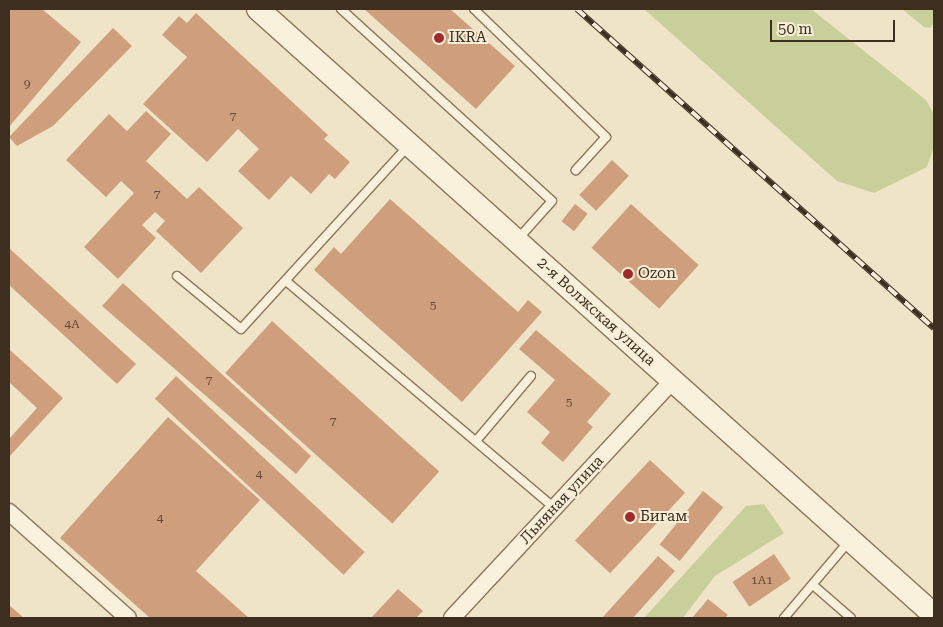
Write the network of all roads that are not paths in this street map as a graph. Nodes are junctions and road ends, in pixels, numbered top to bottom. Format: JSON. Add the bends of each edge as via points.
{"nodes":[{"id":1,"x":258,"y":9,"type":"edge"},
{"id":2,"x":341,"y":9,"type":"edge"},
{"id":3,"x":474,"y":9,"type":"edge"},
{"id":4,"x":410,"y":145,"type":"junction"},
{"id":5,"x":576,"y":170,"type":"dead end"},
{"id":6,"x":516,"y":241,"type":"junction"},
{"id":7,"x":177,"y":276,"type":"dead end"},
{"id":8,"x":286,"y":281,"type":"junction"},
{"id":9,"x":530,"y":376,"type":"dead end"},
{"id":10,"x":672,"y":381,"type":"junction"},
{"id":11,"x":476,"y":441,"type":"junction"},
{"id":12,"x":555,"y":508,"type":"junction"},
{"id":13,"x":9,"y":512,"type":"edge"},
{"id":14,"x":850,"y":540,"type":"junction"},
{"id":15,"x":813,"y":585,"type":"junction"},
{"id":16,"x":934,"y":615,"type":"edge"},
{"id":17,"x":128,"y":618,"type":"edge"},
{"id":18,"x":452,"y":618,"type":"edge"},
{"id":19,"x":784,"y":618,"type":"edge"},
{"id":20,"x":851,"y":618,"type":"edge"}],
"edges":[{"from":1,"to":4,"type":"street","name":"2-я Волжская улица"},
{"from":2,"to":6,"type":"lane","via":[[552,201]]},
{"from":3,"to":5,"type":"lane","via":[[606,137]]},
{"from":4,"to":6,"type":"street","name":"2-я Волжская улица"},
{"from":4,"to":8,"type":"lane"},
{"from":6,"to":10,"type":"street","name":"2-я Волжская улица"},
{"from":7,"to":8,"type":"lane","via":[[241,329]]},
{"from":8,"to":11,"type":"lane"},
{"from":9,"to":11,"type":"lane"},
{"from":10,"to":12,"type":"street","name":"Льняная улица"},
{"from":10,"to":14,"type":"street","name":"2-я Волжская улица"},
{"from":11,"to":12,"type":"lane"},
{"from":12,"to":18,"type":"street","name":"Льняная улица"},
{"from":13,"to":17,"type":"street"},
{"from":14,"to":15,"type":"lane"},
{"from":14,"to":16,"type":"street","name":"2-я Волжская улица"},
{"from":15,"to":19,"type":"lane"},
{"from":15,"to":20,"type":"lane"}]}
